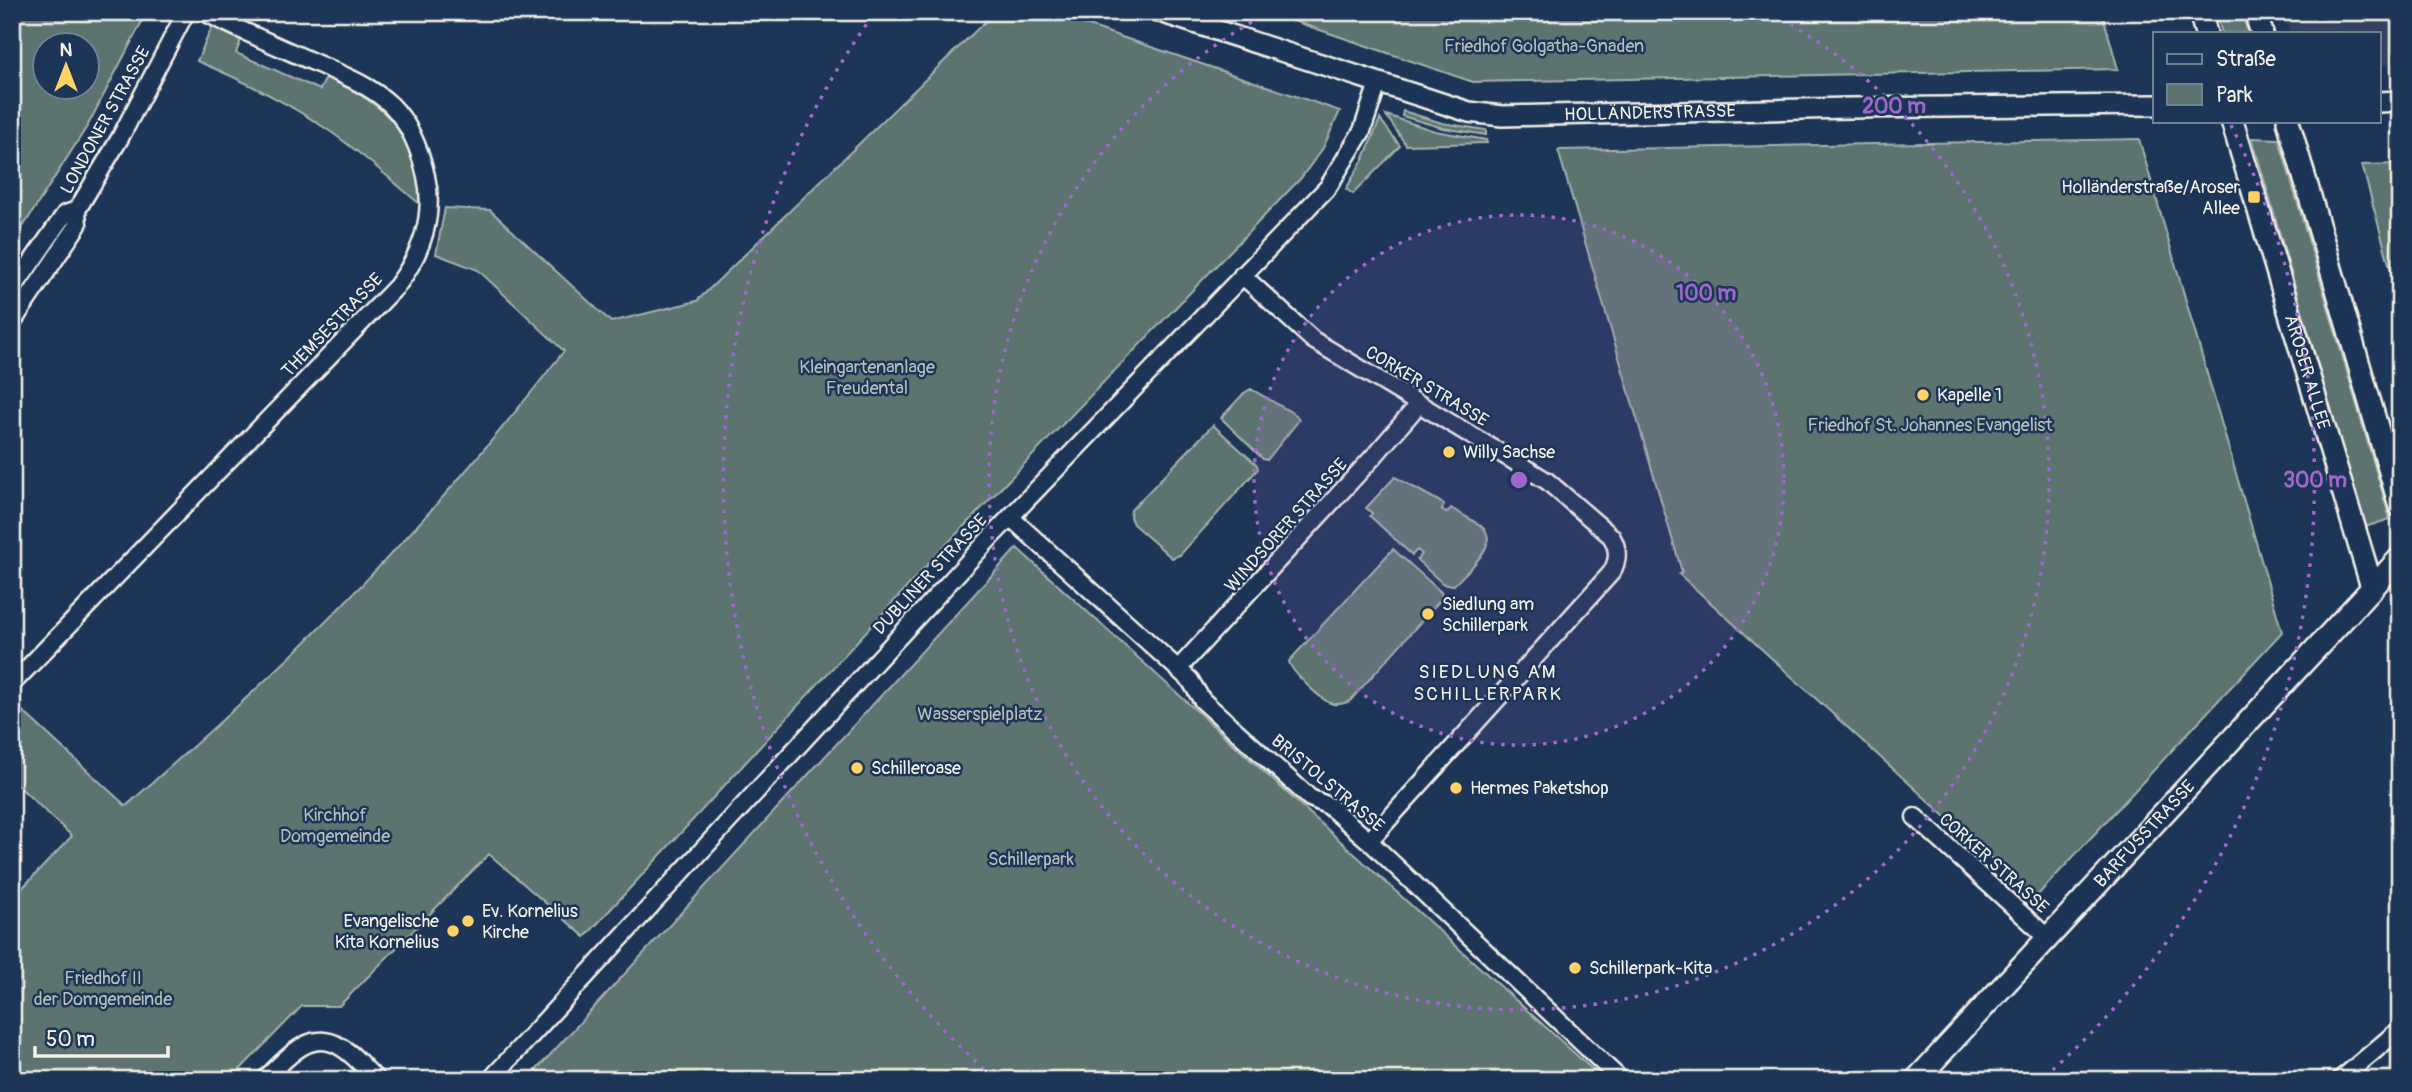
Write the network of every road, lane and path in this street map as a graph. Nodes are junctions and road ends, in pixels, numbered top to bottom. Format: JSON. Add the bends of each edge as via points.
{"nodes":[{"id":1,"x":186,"y":12,"type":"edge"},
{"id":2,"x":204,"y":12,"type":"edge"},
{"id":3,"x":1160,"y":12,"type":"edge"},
{"id":4,"x":2200,"y":12,"type":"edge"},
{"id":5,"x":2255,"y":12,"type":"edge"},
{"id":6,"x":2206,"y":32,"type":"edge"},
{"id":7,"x":2262,"y":32,"type":"edge"},
{"id":8,"x":1378,"y":83,"type":"junction"},
{"id":9,"x":2400,"y":101,"type":"edge"},
{"id":10,"x":2380,"y":102,"type":"edge"},
{"id":11,"x":2153,"y":105,"type":"edge"},
{"id":12,"x":2232,"y":122,"type":"edge"},
{"id":13,"x":2288,"y":122,"type":"edge"},
{"id":14,"x":77,"y":210,"type":"junction"},
{"id":15,"x":1242,"y":275,"type":"junction"},
{"id":16,"x":12,"y":290,"type":"edge"},
{"id":17,"x":12,"y":323,"type":"edge"},
{"id":18,"x":1419,"y":404,"type":"junction"},
{"id":19,"x":2400,"y":506,"type":"edge"},
{"id":20,"x":1010,"y":517,"type":"junction"},
{"id":21,"x":2400,"y":558,"type":"edge"},
{"id":22,"x":2372,"y":587,"type":"junction"},
{"id":23,"x":1178,"y":669,"type":"junction"},
{"id":24,"x":12,"y":684,"type":"edge"},
{"id":25,"x":1915,"y":817,"type":"dead end"},
{"id":26,"x":1369,"y":841,"type":"junction"},
{"id":27,"x":2048,"y":938,"type":"junction"},
{"id":28,"x":2400,"y":1029,"type":"edge"},
{"id":29,"x":264,"y":1080,"type":"edge"},
{"id":30,"x":377,"y":1080,"type":"edge"},
{"id":31,"x":490,"y":1080,"type":"edge"},
{"id":32,"x":1621,"y":1080,"type":"edge"},
{"id":33,"x":1916,"y":1080,"type":"edge"},
{"id":34,"x":2340,"y":1080,"type":"edge"}],
"edges":[{"from":1,"to":14,"type":"street","name":"LONDONER STRASSE"},
{"from":2,"to":24,"type":"street","name":"THEMSESTRASSE","via":[[350,79],[391,105],[410,129],[424,166],[429,200],[425,234],[397,286]]},
{"from":3,"to":8,"type":"street","name":"HOLLÄNDERSTRASSE"},
{"from":4,"to":6,"type":"main road"},
{"from":5,"to":7,"type":"main road"},
{"from":8,"to":11,"type":"street","name":"HOLLÄNDERSTRASSE","via":[[1469,112],[1502,116]]},
{"from":8,"to":15,"type":"street","name":"DUBLINER STRASSE","via":[[1362,131],[1328,187]]},
{"from":9,"to":10,"type":"street"},
{"from":12,"to":22,"type":"main road","name":"AROSER ALLEE"},
{"from":13,"to":19,"type":"main road"},
{"from":14,"to":16,"type":"street","name":"LONDONER STRASSE","via":[[65,214]]},
{"from":14,"to":17,"type":"street","name":"LONDONER STRASSE","via":[[78,225]]},
{"from":15,"to":18,"type":"street","name":"CORKER STRASSE","via":[[1312,340]]},
{"from":15,"to":20,"type":"street","name":"DUBLINER STRASSE"},
{"from":18,"to":23,"type":"street","name":"WINDSORER STRASSE"},
{"from":18,"to":26,"type":"street","name":"CORKER STRASSE","via":[[1568,498],[1611,536],[1618,548],[1617,558],[1593,593]]},
{"from":20,"to":23,"type":"street","name":"BRISTOLSTRASSE"},
{"from":20,"to":31,"type":"street","name":"DUBLINER STRASSE"},
{"from":21,"to":22,"type":"main road"},
{"from":22,"to":27,"type":"main road","name":"BARFUSSTRASSE"},
{"from":23,"to":26,"type":"street","name":"BRISTOLSTRASSE","via":[[1202,700],[1310,798],[1329,806]]},
{"from":25,"to":27,"type":"street","name":"CORKER STRASSE"},
{"from":26,"to":32,"type":"street","name":"BRISTOLSTRASSE"},
{"from":27,"to":33,"type":"main road","name":"BARFUSSTRASSE"},
{"from":28,"to":34,"type":"street"},
{"from":29,"to":30,"type":"street","via":[[303,1044],[319,1041],[340,1046]]}]}
